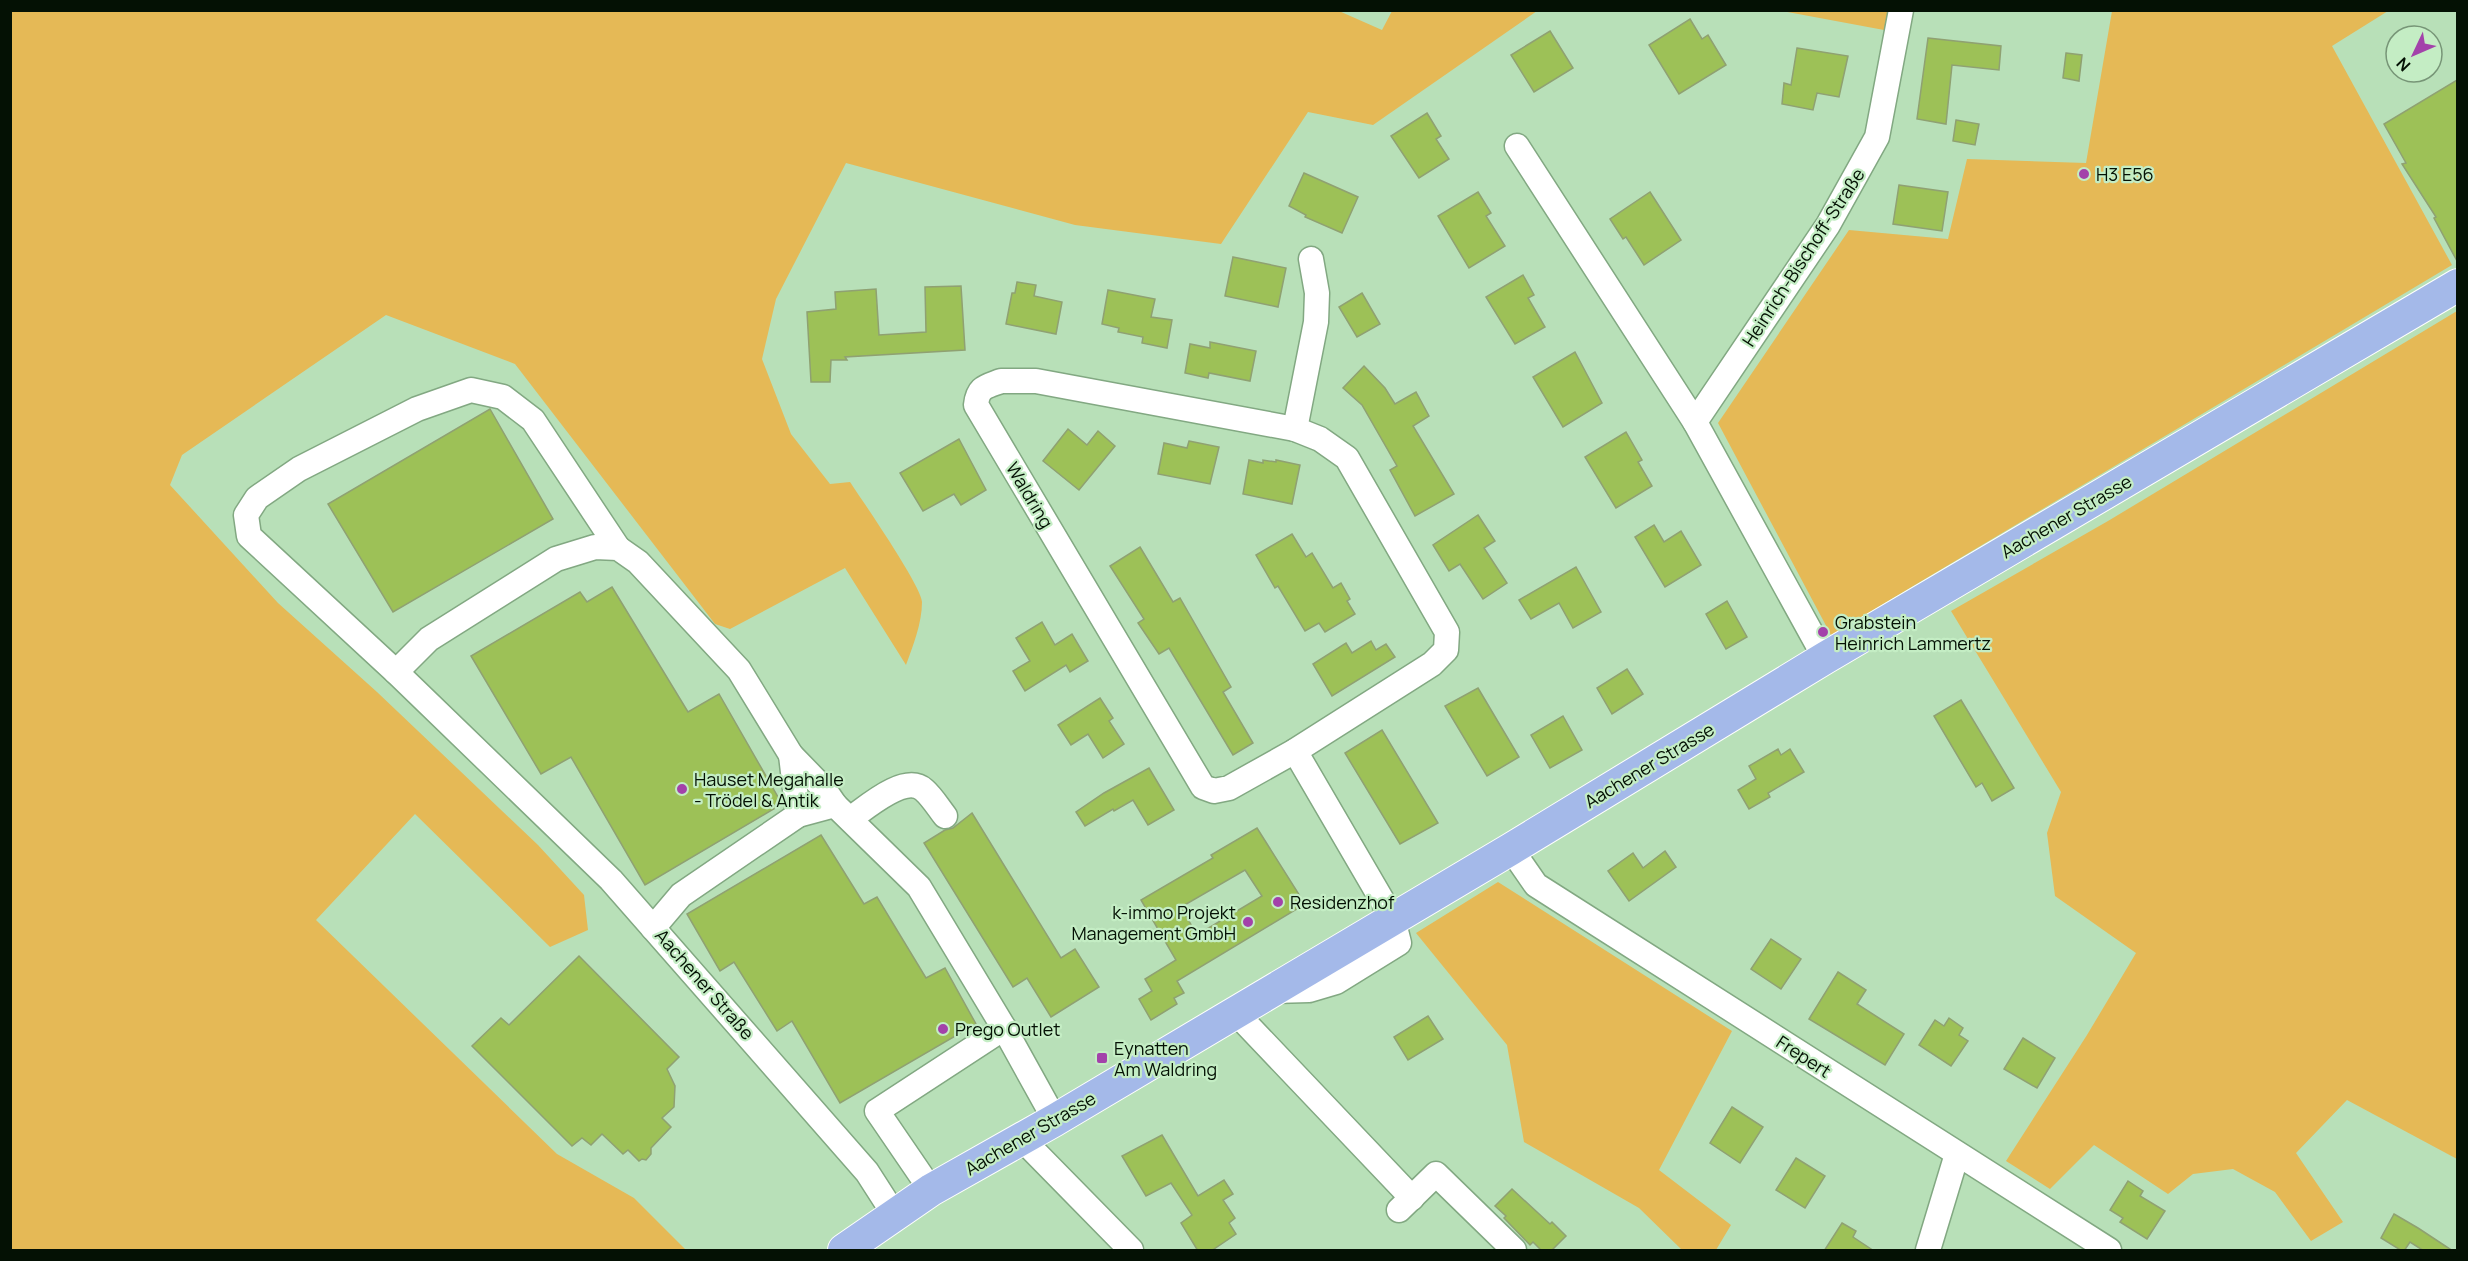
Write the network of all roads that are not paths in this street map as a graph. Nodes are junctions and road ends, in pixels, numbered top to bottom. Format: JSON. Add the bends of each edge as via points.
{"nodes":[{"id":1,"x":1901,"y":10,"type":"edge"},
{"id":2,"x":1517,"y":146,"type":"dead end"},
{"id":3,"x":1311,"y":259,"type":"dead end"},
{"id":4,"x":2457,"y":285,"type":"edge"},
{"id":5,"x":1695,"y":422,"type":"junction"},
{"id":6,"x":1295,"y":429,"type":"junction"},
{"id":7,"x":618,"y":548,"type":"junction"},
{"id":8,"x":1825,"y":658,"type":"junction"},
{"id":9,"x":396,"y":672,"type":"junction"},
{"id":10,"x":1295,"y":751,"type":"junction"},
{"id":11,"x":792,"y":755,"type":"junction"},
{"id":12,"x":843,"y":812,"type":"junction"},
{"id":13,"x":798,"y":815,"type":"junction"},
{"id":14,"x":945,"y":816,"type":"dead end"},
{"id":15,"x":1511,"y":849,"type":"junction"},
{"id":16,"x":1393,"y":919,"type":"junction"},
{"id":17,"x":653,"y":928,"type":"junction"},
{"id":18,"x":1235,"y":1012,"type":"junction"},
{"id":19,"x":1004,"y":1028,"type":"junction"},
{"id":20,"x":1055,"y":1120,"type":"junction"},
{"id":21,"x":1022,"y":1139,"type":"junction"},
{"id":22,"x":1957,"y":1154,"type":"junction"},
{"id":23,"x":931,"y":1190,"type":"junction"},
{"id":24,"x":894,"y":1214,"type":"junction"},
{"id":25,"x":844,"y":1251,"type":"edge"},
{"id":26,"x":1131,"y":1251,"type":"edge"},
{"id":27,"x":1514,"y":1251,"type":"edge"},
{"id":28,"x":1928,"y":1251,"type":"edge"},
{"id":29,"x":2109,"y":1251,"type":"edge"}],
"edges":[{"from":1,"to":5,"type":"street","name":"Heinrich-Bischoff-Straße","via":[[1877,137],[1828,225]]},
{"from":2,"to":5,"type":"street"},
{"from":3,"to":6,"type":"street","via":[[1317,293],[1316,322]]},
{"from":4,"to":8,"type":"main road","name":"Aachener Strasse"},
{"from":5,"to":8,"type":"street"},
{"from":6,"to":10,"type":"street","name":"Waldring","via":[[1320,439],[1347,458],[1447,632],[1446,650],[1432,664]]},
{"from":6,"to":10,"type":"street","name":"Waldring","via":[[1036,381],[1001,381],[984,387],[976,405],[1203,787],[1214,791],[1230,788]]},
{"from":7,"to":9,"type":"street","via":[[596,547],[556,559],[429,639]]},
{"from":7,"to":9,"type":"street","via":[[533,420],[503,397],[471,390],[417,409],[299,470],[257,498],[246,515],[249,536]]},
{"from":7,"to":11,"type":"street","via":[[638,562],[739,670]]},
{"from":8,"to":15,"type":"main road","name":"Aachener Strasse"},
{"from":9,"to":17,"type":"street","via":[[611,880]]},
{"from":10,"to":16,"type":"street"},
{"from":11,"to":12,"type":"street"},
{"from":11,"to":13,"type":"street"},
{"from":12,"to":13,"type":"street","name":"Aachener Straße"},
{"from":12,"to":14,"type":"street","via":[[911,784],[922,788]]},
{"from":12,"to":19,"type":"street","via":[[919,886]]},
{"from":13,"to":17,"type":"street","name":"Aachener Straße","via":[[681,895]]},
{"from":15,"to":16,"type":"main road","name":"Aachener Strasse"},
{"from":15,"to":22,"type":"street","name":"Frepert","via":[[1536,885]]},
{"from":16,"to":18,"type":"main road","name":"Aachener Strasse"},
{"from":17,"to":24,"type":"street","name":"Aachener Straße","via":[[867,1172]]},
{"from":18,"to":20,"type":"main road","name":"Aachener Strasse"},
{"from":18,"to":27,"type":"street","via":[[1406,1204],[1436,1174]]},
{"from":19,"to":20,"type":"street"},
{"from":19,"to":23,"type":"street","via":[[877,1111]]},
{"from":20,"to":21,"type":"main road","name":"Aachener Strasse"},
{"from":21,"to":23,"type":"main road","name":"Aachener Strasse"},
{"from":21,"to":26,"type":"street","name":"Aachener Straße"},
{"from":22,"to":28,"type":"street"},
{"from":22,"to":29,"type":"street","name":"Frepert"},
{"from":23,"to":24,"type":"main road","name":"Aachener Strasse"},
{"from":24,"to":25,"type":"main road","name":"Aachener Strasse"}]}
